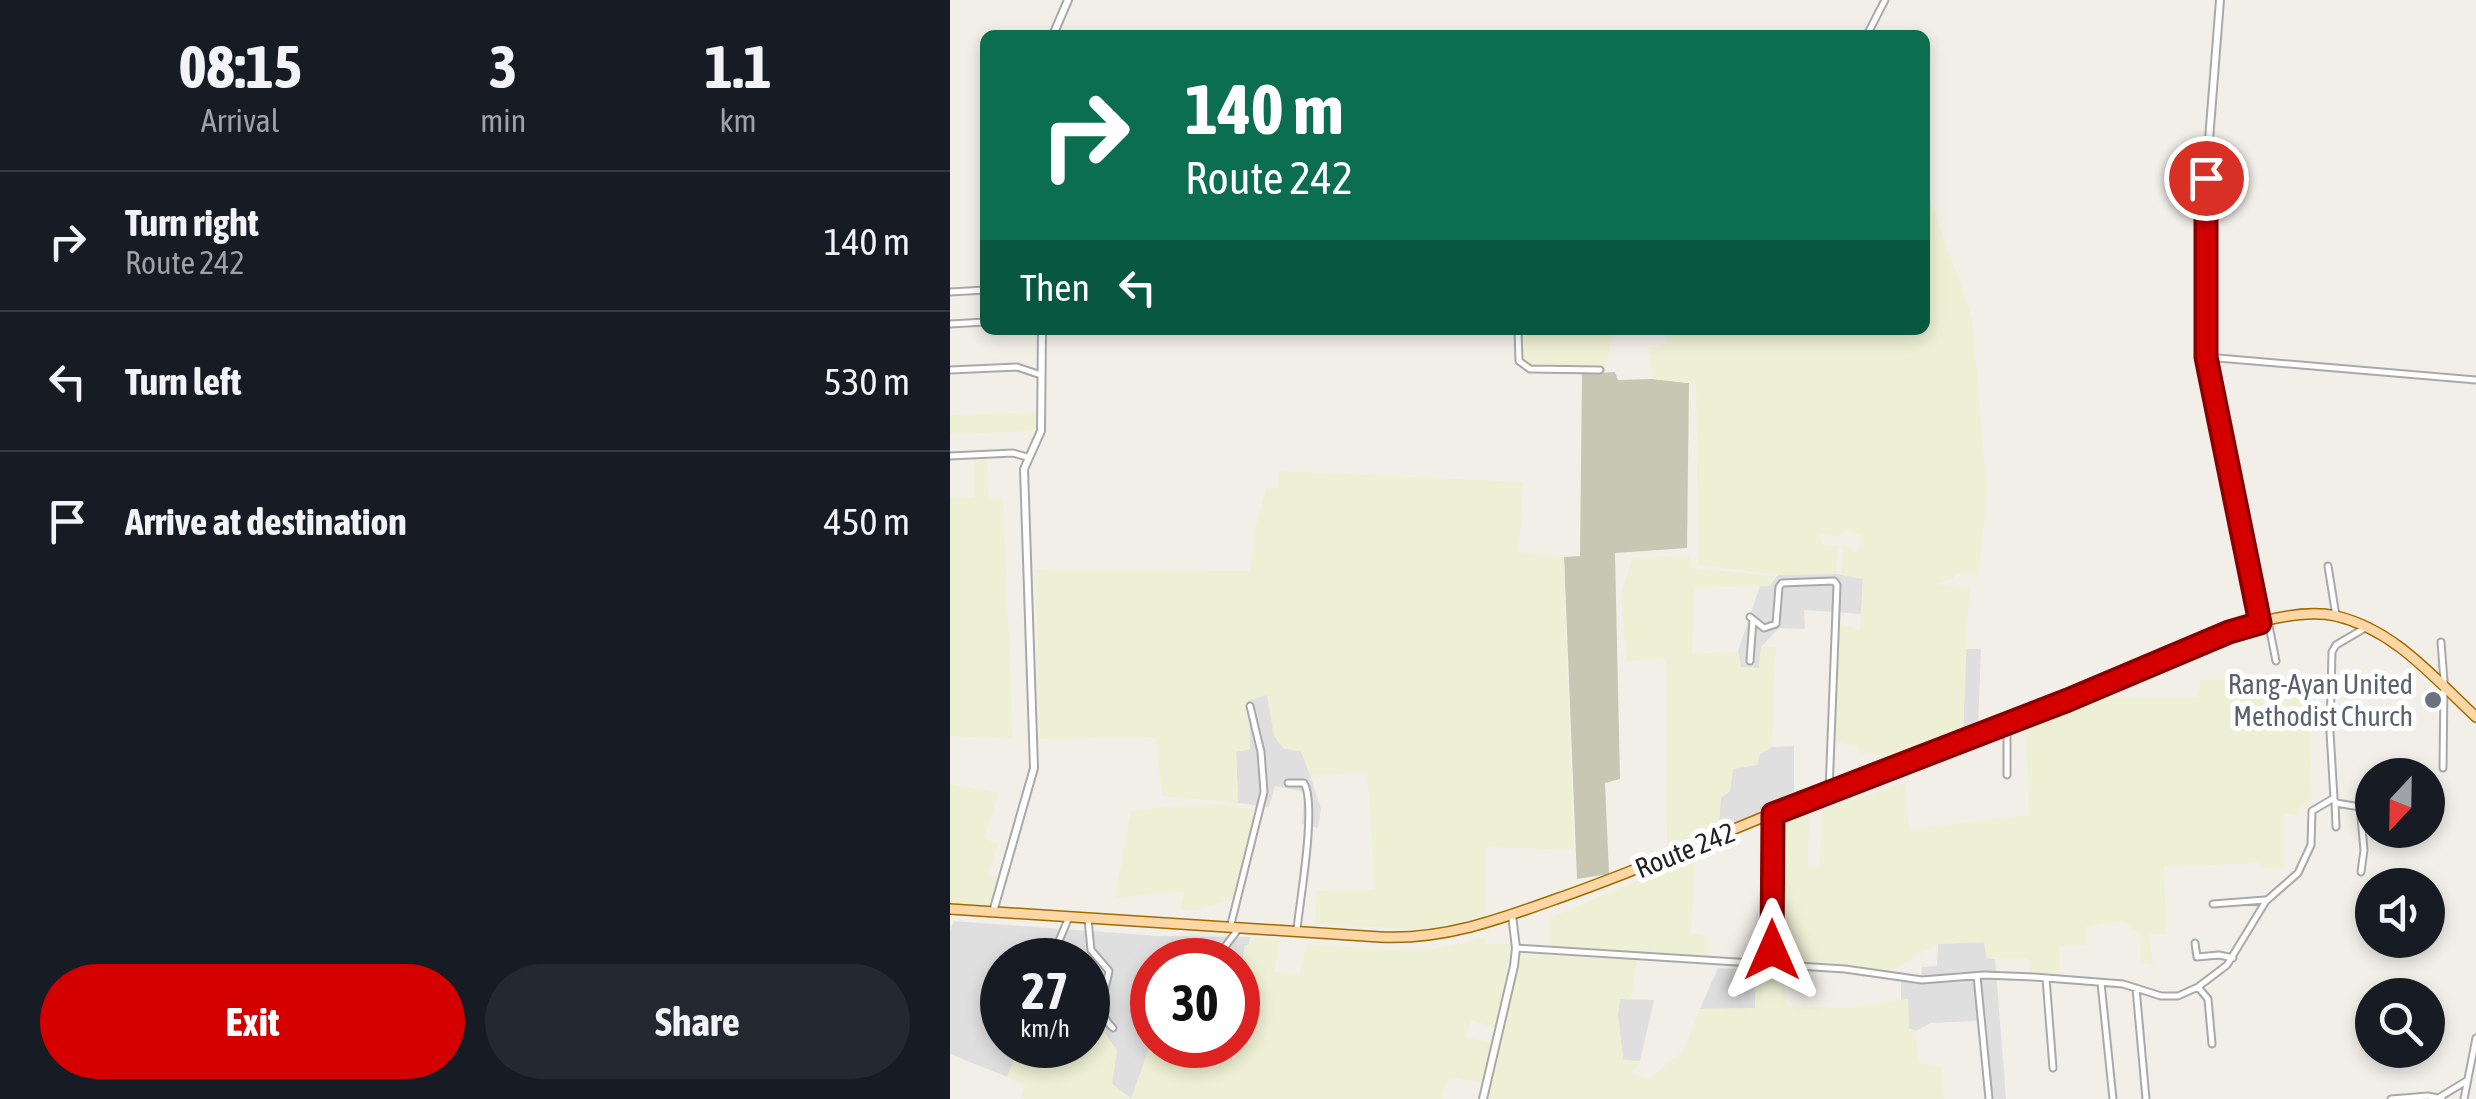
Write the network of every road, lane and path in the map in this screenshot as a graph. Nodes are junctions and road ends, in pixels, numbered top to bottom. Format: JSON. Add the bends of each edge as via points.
{"nodes":[{"id":1,"x":1068,"y":0,"type":"edge"},
{"id":2,"x":1886,"y":0,"type":"edge"},
{"id":3,"x":2220,"y":0,"type":"edge"},
{"id":4,"x":1055,"y":30,"type":"edge"},
{"id":5,"x":1870,"y":30,"type":"edge"},
{"id":6,"x":980,"y":290,"type":"edge"},
{"id":7,"x":950,"y":292,"type":"edge"},
{"id":8,"x":980,"y":322,"type":"edge"},
{"id":9,"x":950,"y":324,"type":"edge"},
{"id":10,"x":1042,"y":335,"type":"edge"},
{"id":11,"x":1518,"y":335,"type":"edge"},
{"id":12,"x":2206,"y":357,"type":"junction"},
{"id":13,"x":950,"y":370,"type":"edge"},
{"id":14,"x":1600,"y":370,"type":"dead end"},
{"id":15,"x":1041,"y":376,"type":"junction"},
{"id":16,"x":2476,"y":380,"type":"edge"},
{"id":17,"x":950,"y":456,"type":"edge"},
{"id":18,"x":1028,"y":457,"type":"junction"},
{"id":19,"x":2328,"y":566,"type":"dead end"},
{"id":20,"x":2336,"y":616,"type":"junction"},
{"id":21,"x":2264,"y":622,"type":"junction"},
{"id":22,"x":2366,"y":627,"type":"junction"},
{"id":23,"x":2440,"y":642,"type":"dead end"},
{"id":24,"x":2276,"y":661,"type":"dead end"},
{"id":25,"x":1750,"y":662,"type":"dead end"},
{"id":26,"x":2444,"y":687,"type":"junction"},
{"id":27,"x":1250,"y":706,"type":"dead end"},
{"id":28,"x":2476,"y":717,"type":"edge"},
{"id":29,"x":2007,"y":721,"type":"junction"},
{"id":30,"x":2443,"y":758,"type":"edge"},
{"id":31,"x":2007,"y":775,"type":"dead end"},
{"id":32,"x":1288,"y":783,"type":"dead end"},
{"id":33,"x":1829,"y":791,"type":"junction"},
{"id":34,"x":2335,"y":801,"type":"junction"},
{"id":35,"x":1773,"y":814,"type":"junction"},
{"id":36,"x":2336,"y":826,"type":"dead end"},
{"id":37,"x":2361,"y":868,"type":"edge"},
{"id":38,"x":2268,"y":900,"type":"junction"},
{"id":39,"x":2213,"y":904,"type":"dead end"},
{"id":40,"x":950,"y":909,"type":"edge"},
{"id":41,"x":993,"y":912,"type":"junction"},
{"id":42,"x":1512,"y":915,"type":"junction"},
{"id":43,"x":1069,"y":918,"type":"junction"},
{"id":44,"x":1090,"y":919,"type":"junction"},
{"id":45,"x":1234,"y":928,"type":"junction"},
{"id":46,"x":1297,"y":932,"type":"junction"},
{"id":47,"x":1060,"y":938,"type":"edge"},
{"id":48,"x":1229,"y":938,"type":"edge"},
{"id":49,"x":2195,"y":942,"type":"dead end"},
{"id":50,"x":1516,"y":948,"type":"junction"},
{"id":51,"x":2234,"y":958,"type":"junction"},
{"id":52,"x":1773,"y":964,"type":"junction"},
{"id":53,"x":1977,"y":976,"type":"junction"},
{"id":54,"x":2046,"y":978,"type":"junction"},
{"id":55,"x":2101,"y":983,"type":"junction"},
{"id":56,"x":2198,"y":987,"type":"junction"},
{"id":57,"x":2136,"y":988,"type":"junction"},
{"id":58,"x":1113,"y":1028,"type":"dead end"},
{"id":59,"x":2476,"y":1038,"type":"edge"},
{"id":60,"x":2212,"y":1044,"type":"dead end"},
{"id":61,"x":2053,"y":1068,"type":"dead end"},
{"id":62,"x":2468,"y":1080,"type":"junction"},
{"id":63,"x":2441,"y":1098,"type":"edge"},
{"id":64,"x":1483,"y":1099,"type":"edge"},
{"id":65,"x":1989,"y":1099,"type":"edge"},
{"id":66,"x":2113,"y":1099,"type":"edge"},
{"id":67,"x":2146,"y":1099,"type":"edge"},
{"id":68,"x":2391,"y":1099,"type":"edge"},
{"id":69,"x":2464,"y":1099,"type":"edge"}],
"edges":[{"from":1,"to":4,"type":"street"},
{"from":2,"to":5,"type":"street"},
{"from":3,"to":12,"type":"street","via":[[2206,178]]},
{"from":6,"to":7,"type":"street"},
{"from":8,"to":9,"type":"street"},
{"from":10,"to":15,"type":"street"},
{"from":11,"to":14,"type":"street","via":[[1518,361],[1530,369]]},
{"from":12,"to":16,"type":"street"},
{"from":12,"to":21,"type":"street"},
{"from":13,"to":15,"type":"street","via":[[1017,367]]},
{"from":15,"to":18,"type":"street","via":[[1041,431]]},
{"from":17,"to":18,"type":"street"},
{"from":18,"to":41,"type":"street","via":[[1034,768]]},
{"from":19,"to":20,"type":"street"},
{"from":20,"to":21,"type":"main road","name":"Route 242"},
{"from":20,"to":22,"type":"main road","name":"Route 242"},
{"from":21,"to":24,"type":"street"},
{"from":21,"to":29,"type":"main road","name":"Route 242"},
{"from":22,"to":26,"type":"main road","name":"Route 242","via":[[2403,648]]},
{"from":22,"to":34,"type":"street","via":[[2332,652]]},
{"from":23,"to":26,"type":"street"},
{"from":25,"to":33,"type":"street","via":[[1752,619],[1764,628],[1776,624],[1782,583],[1834,581]]},
{"from":26,"to":28,"type":"main road","name":"Route 242"},
{"from":26,"to":30,"type":"street"},
{"from":27,"to":45,"type":"street","via":[[1264,792]]},
{"from":29,"to":31,"type":"street"},
{"from":29,"to":33,"type":"main road","name":"Route 242"},
{"from":32,"to":46,"type":"street","via":[[1308,788]]},
{"from":33,"to":35,"type":"main road","name":"Route 242"},
{"from":34,"to":36,"type":"street"},
{"from":34,"to":37,"type":"street","via":[[2360,807]]},
{"from":34,"to":38,"type":"street","via":[[2312,811],[2311,845],[2300,870]]},
{"from":35,"to":42,"type":"main road","name":"Route 242"},
{"from":35,"to":52,"type":"street"},
{"from":38,"to":39,"type":"street"},
{"from":38,"to":51,"type":"street"},
{"from":40,"to":41,"type":"main road","name":"Route 242"},
{"from":41,"to":43,"type":"main road","name":"Route 242"},
{"from":42,"to":46,"type":"main road","name":"Route 242","via":[[1415,938]]},
{"from":42,"to":50,"type":"street"},
{"from":43,"to":44,"type":"main road","name":"Route 242"},
{"from":43,"to":47,"type":"street"},
{"from":44,"to":45,"type":"main road","name":"Route 242"},
{"from":44,"to":58,"type":"street","via":[[1091,950],[1110,971],[1100,1011]]},
{"from":45,"to":46,"type":"main road","name":"Route 242"},
{"from":45,"to":48,"type":"street"},
{"from":49,"to":51,"type":"street","via":[[2197,957]]},
{"from":50,"to":52,"type":"street"},
{"from":50,"to":64,"type":"street"},
{"from":51,"to":56,"type":"street"},
{"from":52,"to":53,"type":"street","via":[[1922,980]]},
{"from":53,"to":54,"type":"street"},
{"from":53,"to":65,"type":"street"},
{"from":54,"to":55,"type":"street"},
{"from":54,"to":61,"type":"street"},
{"from":55,"to":57,"type":"street"},
{"from":55,"to":66,"type":"street"},
{"from":56,"to":57,"type":"street","via":[[2171,997]]},
{"from":56,"to":60,"type":"street","via":[[2208,999]]},
{"from":57,"to":67,"type":"street"},
{"from":59,"to":62,"type":"street"},
{"from":62,"to":63,"type":"street"},
{"from":62,"to":69,"type":"street"},
{"from":63,"to":68,"type":"street"}]}
